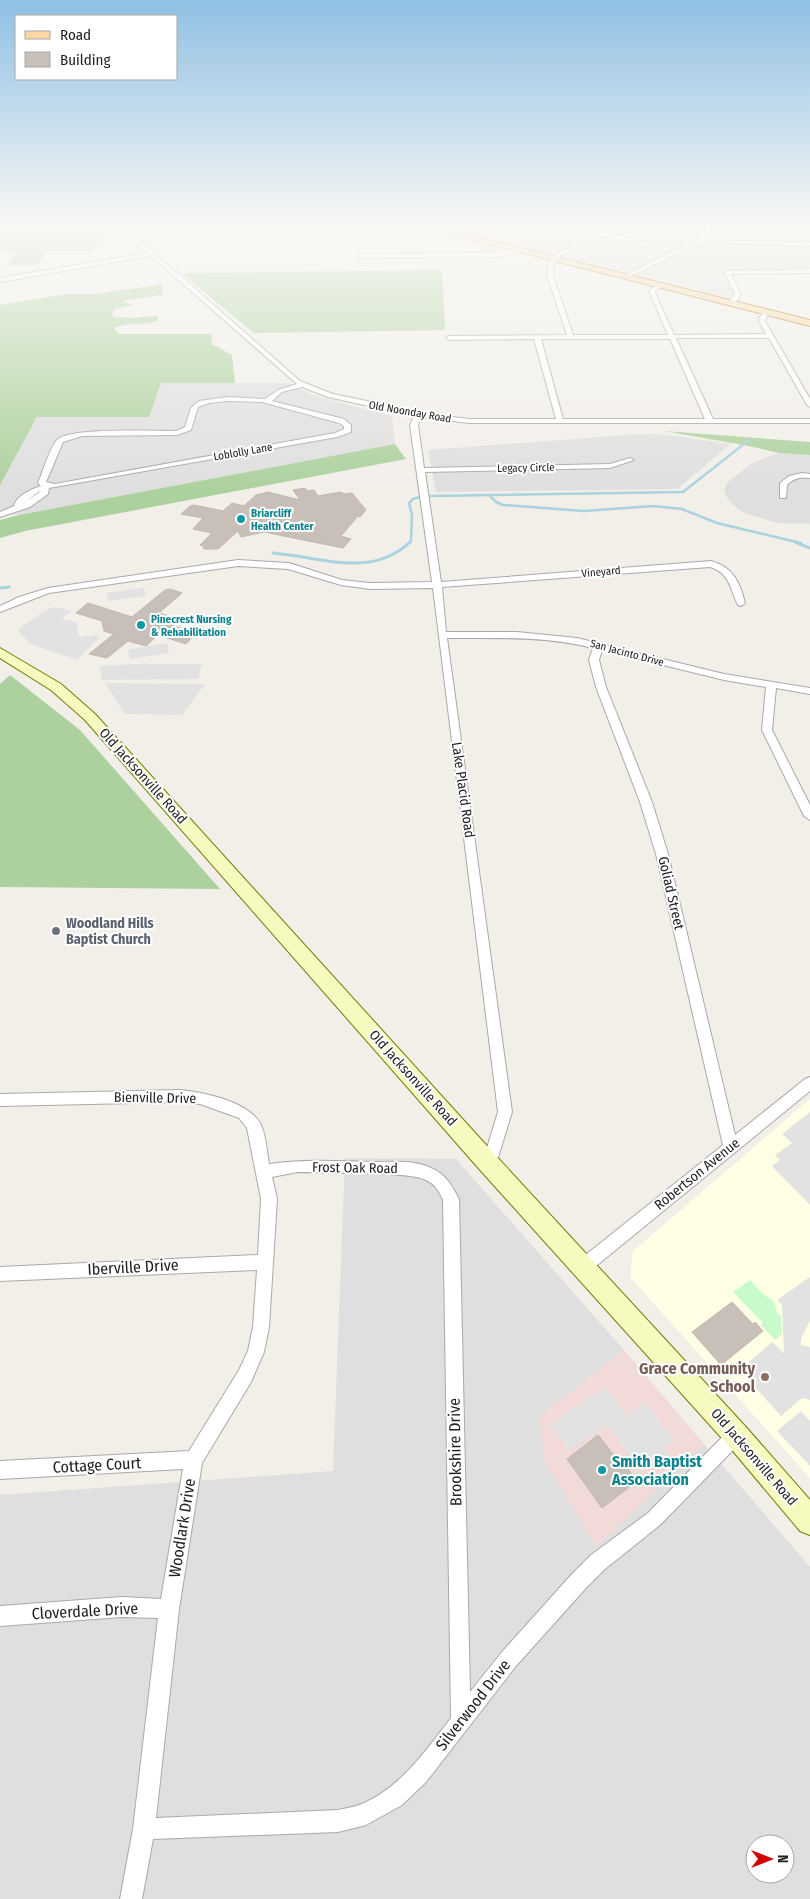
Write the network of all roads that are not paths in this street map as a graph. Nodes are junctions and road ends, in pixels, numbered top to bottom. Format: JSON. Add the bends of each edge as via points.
{"nodes":[{"id":1,"x":768,"y":312,"type":"edge"},
{"id":2,"x":220,"y":313,"type":"edge"},
{"id":3,"x":562,"y":313,"type":"edge"},
{"id":4,"x":661,"y":313,"type":"edge"},
{"id":5,"x":770,"y":313,"type":"edge"},
{"id":6,"x":810,"y":323,"type":"edge"},
{"id":7,"x":771,"y":336,"type":"junction"},
{"id":8,"x":671,"y":337,"type":"junction"},
{"id":9,"x":449,"y":338,"type":"dead end"},
{"id":10,"x":537,"y":338,"type":"junction"},
{"id":11,"x":570,"y":338,"type":"junction"},
{"id":12,"x":303,"y":385,"type":"junction"},
{"id":13,"x":267,"y":401,"type":"junction"},
{"id":14,"x":810,"y":405,"type":"edge"},
{"id":15,"x":418,"y":415,"type":"junction"},
{"id":16,"x":710,"y":421,"type":"junction"},
{"id":17,"x":810,"y":421,"type":"edge"},
{"id":18,"x":560,"y":422,"type":"junction"},
{"id":19,"x":630,"y":460,"type":"dead end"},
{"id":20,"x":422,"y":470,"type":"junction"},
{"id":21,"x":810,"y":476,"type":"edge"},
{"id":22,"x":46,"y":487,"type":"junction"},
{"id":23,"x":782,"y":496,"type":"dead end"},
{"id":24,"x":0,"y":515,"type":"edge"},
{"id":25,"x":437,"y":584,"type":"junction"},
{"id":26,"x":741,"y":604,"type":"dead end"},
{"id":27,"x":0,"y":609,"type":"edge"},
{"id":28,"x":442,"y":635,"type":"junction"},
{"id":29,"x":598,"y":646,"type":"junction"},
{"id":30,"x":0,"y":652,"type":"edge"},
{"id":31,"x":771,"y":685,"type":"junction"},
{"id":32,"x":810,"y":691,"type":"edge"},
{"id":33,"x":810,"y":816,"type":"edge"},
{"id":34,"x":810,"y":1082,"type":"edge"},
{"id":35,"x":0,"y":1100,"type":"edge"},
{"id":36,"x":731,"y":1147,"type":"junction"},
{"id":37,"x":490,"y":1164,"type":"junction"},
{"id":38,"x":263,"y":1172,"type":"junction"},
{"id":39,"x":443,"y":1184,"type":"joint"},
{"id":40,"x":265,"y":1262,"type":"junction"},
{"id":41,"x":584,"y":1266,"type":"junction"},
{"id":42,"x":0,"y":1274,"type":"edge"},
{"id":43,"x":736,"y":1435,"type":"junction"},
{"id":44,"x":194,"y":1460,"type":"junction"},
{"id":45,"x":0,"y":1470,"type":"edge"},
{"id":46,"x":810,"y":1522,"type":"edge"},
{"id":47,"x":169,"y":1609,"type":"junction"},
{"id":48,"x":0,"y":1616,"type":"edge"},
{"id":49,"x":461,"y":1722,"type":"junction"},
{"id":50,"x":144,"y":1829,"type":"junction"},
{"id":51,"x":130,"y":1899,"type":"edge"}],
"edges":[{"from":1,"to":7,"type":"street","via":[[761,319]]},
{"from":2,"to":12,"type":"street","name":"Old Noonday Road"},
{"from":3,"to":11,"type":"street"},
{"from":4,"to":8,"type":"street"},
{"from":5,"to":6,"type":"main road"},
{"from":7,"to":8,"type":"street"},
{"from":7,"to":14,"type":"street"},
{"from":8,"to":11,"type":"street"},
{"from":8,"to":16,"type":"street"},
{"from":9,"to":10,"type":"street"},
{"from":10,"to":11,"type":"street"},
{"from":10,"to":18,"type":"street"},
{"from":12,"to":13,"type":"street","via":[[280,391]]},
{"from":12,"to":15,"type":"street","name":"Old Noonday Road","via":[[329,396]]},
{"from":13,"to":22,"type":"street","name":"Loblolly Lane","via":[[215,400],[201,403],[194,408],[188,428],[177,433],[66,437],[60,441],[42,480]]},
{"from":13,"to":22,"type":"street","name":"Loblolly Lane","via":[[341,421],[348,430],[337,435]]},
{"from":15,"to":18,"type":"street","name":"Old Noonday Road","via":[[469,421]]},
{"from":15,"to":20,"type":"street","name":"Lake Placid Road","via":[[414,425]]},
{"from":16,"to":17,"type":"street","name":"Old Noonday Road"},
{"from":16,"to":18,"type":"street","name":"Old Noonday Road"},
{"from":19,"to":20,"type":"street","name":"Legacy Circle","via":[[610,466]]},
{"from":20,"to":25,"type":"street","name":"Lake Placid Road"},
{"from":21,"to":23,"type":"street","via":[[791,478],[783,485]]},
{"from":22,"to":24,"type":"street","name":"Loblolly Lane","via":[[35,490],[19,502],[18,507]]},
{"from":25,"to":26,"type":"street","name":"Vineyard","via":[[711,564],[729,572]]},
{"from":25,"to":27,"type":"street","name":"Vineyard","via":[[354,585],[289,566],[238,563],[48,591]]},
{"from":25,"to":28,"type":"street","name":"Lake Placid Road"},
{"from":28,"to":29,"type":"street","name":"San Jacinto Drive","via":[[531,636]]},
{"from":28,"to":37,"type":"street","name":"Lake Placid Road","via":[[505,1112]]},
{"from":29,"to":31,"type":"street","name":"San Jacinto Drive","via":[[706,673]]},
{"from":29,"to":36,"type":"street","name":"Goliad Street","via":[[594,660],[601,687],[646,802],[662,854]]},
{"from":30,"to":37,"type":"main road","name":"Old Jacksonville Road","via":[[56,687],[90,717]]},
{"from":31,"to":32,"type":"street","name":"San Jacinto Drive"},
{"from":31,"to":33,"type":"street","via":[[767,730]]},
{"from":34,"to":36,"type":"street","name":"Robertson Avenue"},
{"from":35,"to":38,"type":"street","name":"Bienville Drive","via":[[200,1098],[244,1114],[254,1126]]},
{"from":36,"to":41,"type":"street","name":"Robertson Avenue"},
{"from":37,"to":41,"type":"main road","name":"Old Jacksonville Road"},
{"from":38,"to":39,"type":"street","name":"Frost Oak Road","via":[[298,1166],[402,1169],[428,1173]]},
{"from":38,"to":40,"type":"street","name":"Woodlark Drive","via":[[269,1199]]},
{"from":39,"to":49,"type":"street","name":"Brookshire Drive","via":[[451,1199]]},
{"from":40,"to":42,"type":"street","name":"Iberville Drive"},
{"from":40,"to":44,"type":"street","name":"Woodlark Drive","via":[[262,1327],[256,1352]]},
{"from":41,"to":43,"type":"main road","name":"Old Jacksonville Road"},
{"from":43,"to":46,"type":"main road","name":"Old Jacksonville Road"},
{"from":43,"to":49,"type":"street","name":"Silverwood Drive","via":[[654,1519],[585,1575],[508,1659]]},
{"from":44,"to":45,"type":"street","name":"Cottage Court"},
{"from":44,"to":47,"type":"street","name":"Woodlark Drive"},
{"from":47,"to":48,"type":"street","name":"Cloverdale Drive","via":[[122,1607]]},
{"from":47,"to":50,"type":"street","name":"Woodlark Drive"},
{"from":49,"to":50,"type":"street","name":"Silverwood Drive","via":[[395,1798],[366,1814],[338,1821]]},
{"from":50,"to":51,"type":"street","name":"Woodlark Drive"}]}
